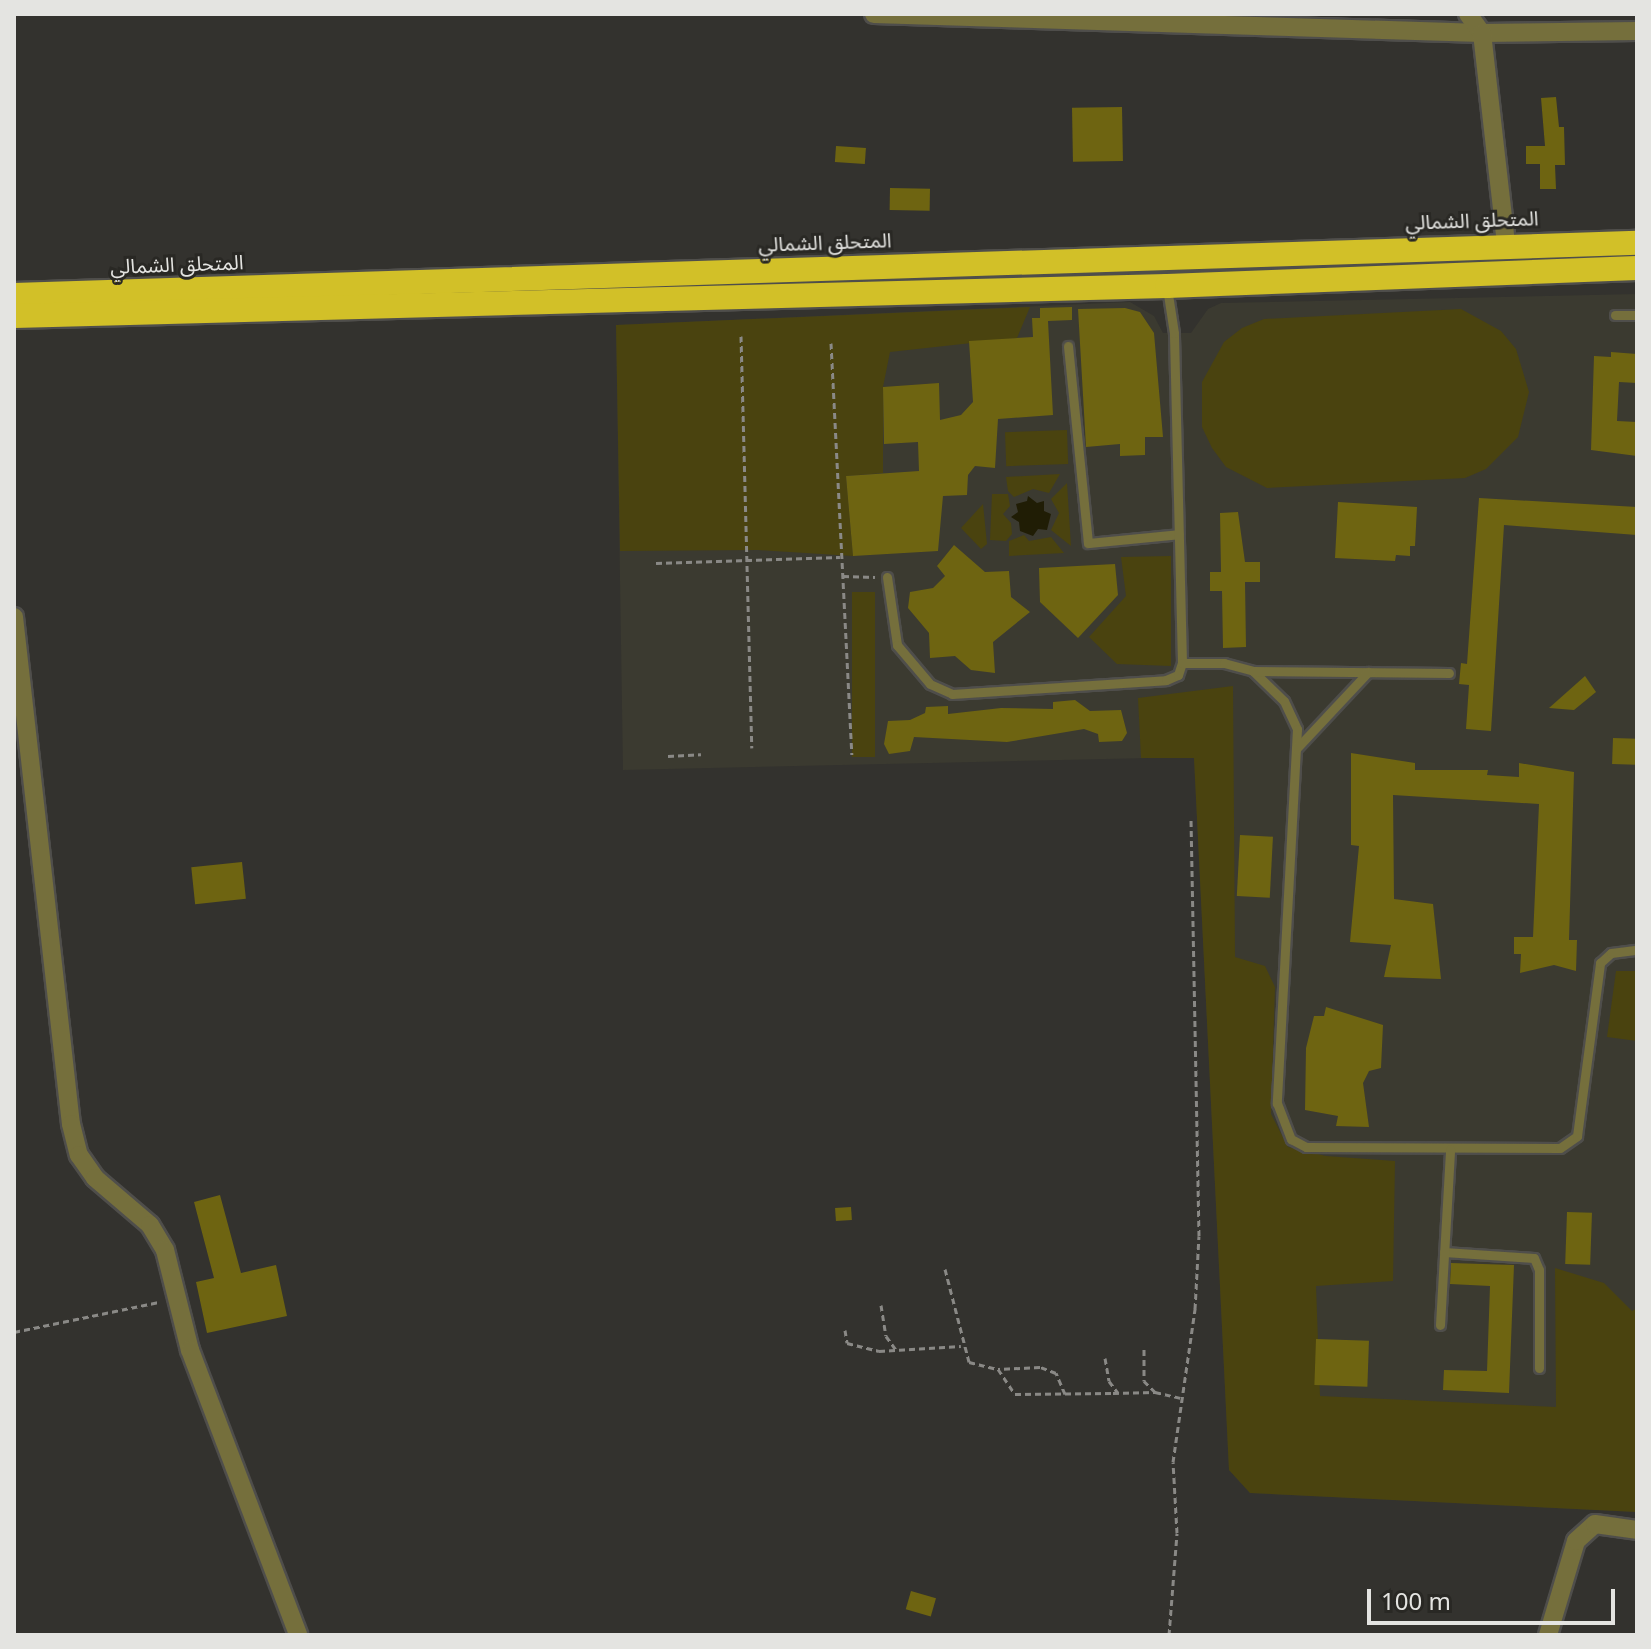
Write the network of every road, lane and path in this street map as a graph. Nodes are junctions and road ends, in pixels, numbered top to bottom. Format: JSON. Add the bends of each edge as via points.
{"nodes":[{"id":1,"x":874,"y":14,"type":"edge"},
{"id":2,"x":1468,"y":14,"type":"edge"},
{"id":3,"x":1558,"y":14,"type":"edge"},
{"id":4,"x":1632,"y":25,"type":"edge"},
{"id":5,"x":1539,"y":29,"type":"junction"},
{"id":6,"x":1482,"y":33,"type":"junction"},
{"id":7,"x":1637,"y":243,"type":"edge"},
{"id":8,"x":1506,"y":245,"type":"junction"},
{"id":9,"x":1168,"y":256,"type":"junction"},
{"id":10,"x":1637,"y":268,"type":"edge"},
{"id":11,"x":1167,"y":286,"type":"junction"},
{"id":12,"x":14,"y":295,"type":"edge"},
{"id":13,"x":1615,"y":315,"type":"dead end"},
{"id":14,"x":1637,"y":315,"type":"edge"},
{"id":15,"x":14,"y":316,"type":"edge"},
{"id":16,"x":741,"y":336,"type":"dead end"},
{"id":17,"x":831,"y":343,"type":"dead end"},
{"id":18,"x":1068,"y":346,"type":"dead end"},
{"id":19,"x":1179,"y":534,"type":"junction"},
{"id":20,"x":841,"y":557,"type":"junction"},
{"id":21,"x":747,"y":560,"type":"junction"},
{"id":22,"x":656,"y":563,"type":"dead end"},
{"id":23,"x":842,"y":576,"type":"junction"},
{"id":24,"x":887,"y":577,"type":"joint"},
{"id":25,"x":14,"y":617,"type":"edge"},
{"id":26,"x":1182,"y":663,"type":"junction"},
{"id":27,"x":1253,"y":671,"type":"junction"},
{"id":28,"x":1368,"y":672,"type":"junction"},
{"id":29,"x":1449,"y":673,"type":"dead end"},
{"id":30,"x":752,"y":748,"type":"dead end"},
{"id":31,"x":1296,"y":749,"type":"junction"},
{"id":32,"x":701,"y":754,"type":"dead end"},
{"id":33,"x":852,"y":754,"type":"dead end"},
{"id":34,"x":668,"y":756,"type":"dead end"},
{"id":35,"x":1191,"y":818,"type":"dead end"},
{"id":36,"x":1637,"y":950,"type":"edge"},
{"id":37,"x":1450,"y":1149,"type":"junction"},
{"id":38,"x":1444,"y":1252,"type":"junction"},
{"id":39,"x":945,"y":1269,"type":"dead end"},
{"id":40,"x":176,"y":1298,"type":"junction"},
{"id":41,"x":881,"y":1305,"type":"dead end"},
{"id":42,"x":1440,"y":1325,"type":"dead end"},
{"id":43,"x":845,"y":1330,"type":"dead end"},
{"id":44,"x":14,"y":1332,"type":"edge"},
{"id":45,"x":961,"y":1346,"type":"junction"},
{"id":46,"x":1144,"y":1349,"type":"dead end"},
{"id":47,"x":897,"y":1351,"type":"junction"},
{"id":48,"x":1105,"y":1358,"type":"dead end"},
{"id":49,"x":1539,"y":1368,"type":"dead end"},
{"id":50,"x":998,"y":1369,"type":"junction"},
{"id":51,"x":1155,"y":1392,"type":"junction"},
{"id":52,"x":1118,"y":1393,"type":"junction"},
{"id":53,"x":1065,"y":1394,"type":"junction"},
{"id":54,"x":1180,"y":1398,"type":"junction"},
{"id":55,"x":1637,"y":1530,"type":"edge"},
{"id":56,"x":298,"y":1635,"type":"edge"},
{"id":57,"x":1169,"y":1635,"type":"edge"},
{"id":58,"x":1548,"y":1635,"type":"edge"}],
"edges":[{"from":1,"to":6,"type":"street"},
{"from":2,"to":6,"type":"street"},
{"from":3,"to":5,"type":"street"},
{"from":4,"to":5,"type":"street"},
{"from":5,"to":6,"type":"street"},
{"from":6,"to":8,"type":"street"},
{"from":7,"to":8,"type":"highway","name":"المتحلق الشمالي"},
{"from":8,"to":9,"type":"highway","name":"المتحلق الشمالي"},
{"from":9,"to":11,"type":"highway"},
{"from":9,"to":12,"type":"highway","name":"المتحلق الشمالي"},
{"from":10,"to":11,"type":"highway"},
{"from":11,"to":15,"type":"highway"},
{"from":11,"to":19,"type":"lane","via":[[1174,333]]},
{"from":13,"to":14,"type":"lane"},
{"from":16,"to":21,"type":"path"},
{"from":17,"to":20,"type":"path"},
{"from":18,"to":19,"type":"lane","via":[[1088,543]]},
{"from":19,"to":26,"type":"lane"},
{"from":20,"to":21,"type":"path"},
{"from":20,"to":23,"type":"path"},
{"from":21,"to":22,"type":"path"},
{"from":21,"to":30,"type":"path"},
{"from":23,"to":24,"type":"path"},
{"from":23,"to":33,"type":"path"},
{"from":24,"to":26,"type":"lane","via":[[897,645],[930,684],[952,694],[1166,680],[1178,675]]},
{"from":25,"to":40,"type":"street","via":[[71,1124],[79,1155],[95,1178],[131,1205],[157,1237]]},
{"from":26,"to":27,"type":"lane","via":[[1224,663]]},
{"from":27,"to":28,"type":"lane"},
{"from":27,"to":31,"type":"lane","via":[[1284,701],[1297,729]]},
{"from":28,"to":29,"type":"lane"},
{"from":28,"to":31,"type":"lane"},
{"from":31,"to":37,"type":"lane","via":[[1277,1103],[1283,1125],[1291,1139],[1306,1147]]},
{"from":32,"to":34,"type":"path"},
{"from":35,"to":54,"type":"path","via":[[1199,1236],[1195,1309]]},
{"from":36,"to":37,"type":"lane","via":[[1611,953],[1600,963],[1577,1136],[1560,1148]]},
{"from":37,"to":38,"type":"lane"},
{"from":38,"to":42,"type":"lane"},
{"from":38,"to":49,"type":"lane","via":[[1534,1258],[1539,1270]]},
{"from":39,"to":45,"type":"path"},
{"from":40,"to":44,"type":"path"},
{"from":40,"to":56,"type":"street","via":[[190,1350]]},
{"from":41,"to":47,"type":"path","via":[[886,1336]]},
{"from":43,"to":47,"type":"path","via":[[847,1343]]},
{"from":45,"to":47,"type":"path"},
{"from":45,"to":50,"type":"path","via":[[969,1362]]},
{"from":46,"to":51,"type":"path","via":[[1144,1381]]},
{"from":48,"to":52,"type":"path","via":[[1109,1381]]},
{"from":50,"to":53,"type":"path","via":[[1015,1394]]},
{"from":50,"to":53,"type":"path","via":[[1040,1367],[1056,1373]]},
{"from":51,"to":52,"type":"path"},
{"from":51,"to":54,"type":"path"},
{"from":52,"to":53,"type":"path"},
{"from":54,"to":57,"type":"path","via":[[1173,1462],[1177,1533]]},
{"from":55,"to":58,"type":"street","via":[[1595,1524],[1576,1541]]}]}
